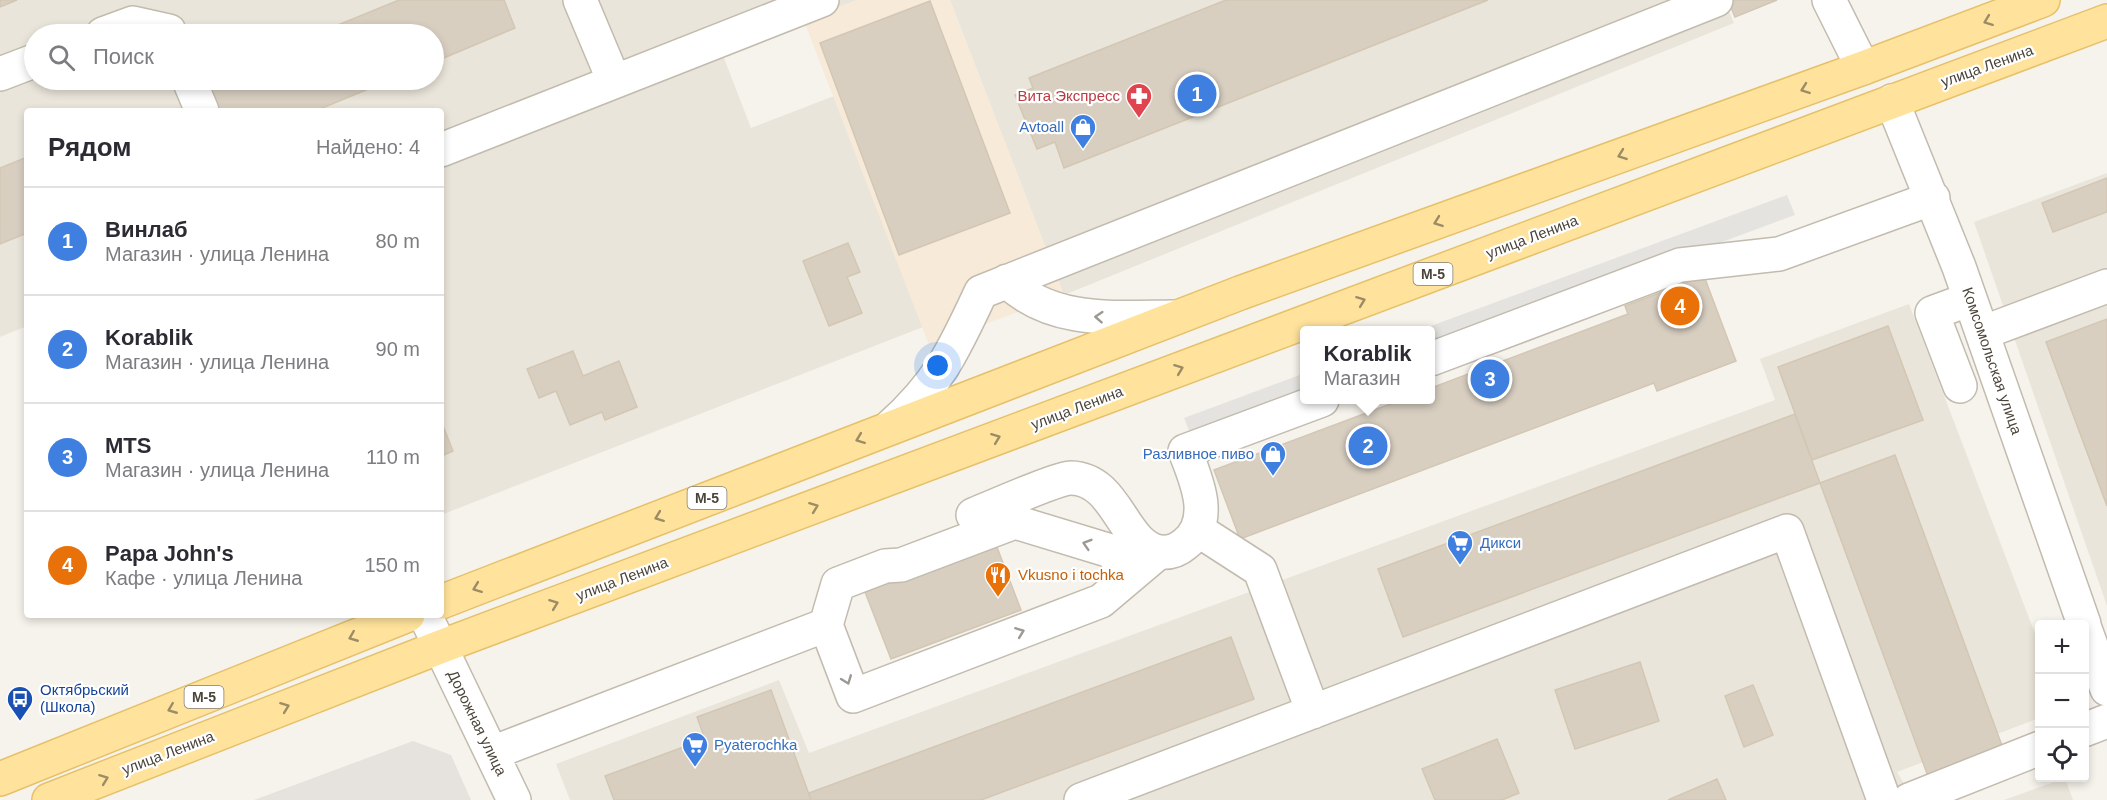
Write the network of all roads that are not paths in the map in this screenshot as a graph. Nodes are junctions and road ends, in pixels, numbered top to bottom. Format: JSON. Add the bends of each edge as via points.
{"nodes":[{"id":1,"x":580,"y":0,"type":"edge"},
{"id":2,"x":822,"y":0,"type":"edge"},
{"id":3,"x":1716,"y":0,"type":"edge"},
{"id":4,"x":1828,"y":0,"type":"edge"},
{"id":5,"x":2043,"y":0,"type":"edge"},
{"id":6,"x":2107,"y":21,"type":"edge"},
{"id":7,"x":24,"y":65,"type":"edge"},
{"id":8,"x":1863,"y":68,"type":"junction"},
{"id":9,"x":0,"y":74,"type":"edge"},
{"id":10,"x":614,"y":81,"type":"junction"},
{"id":11,"x":193,"y":90,"type":"edge"},
{"id":12,"x":1892,"y":101,"type":"junction"},
{"id":13,"x":200,"y":108,"type":"edge"},
{"id":14,"x":444,"y":149,"type":"edge"},
{"id":15,"x":1933,"y":198,"type":"junction"},
{"id":16,"x":994,"y":286,"type":"junction"},
{"id":17,"x":2107,"y":286,"type":"edge"},
{"id":18,"x":1970,"y":299,"type":"junction"},
{"id":19,"x":1178,"y":317,"type":"junction"},
{"id":20,"x":1982,"y":333,"type":"junction"},
{"id":21,"x":1435,"y":357,"type":"edge"},
{"id":22,"x":1960,"y":386,"type":"dead end"},
{"id":23,"x":1309,"y":404,"type":"edge"},
{"id":24,"x":890,"y":427,"type":"junction"},
{"id":25,"x":1198,"y":530,"type":"junction"},
{"id":26,"x":1159,"y":552,"type":"junction"},
{"id":27,"x":885,"y":566,"type":"junction"},
{"id":28,"x":1125,"y":580,"type":"junction"},
{"id":29,"x":444,"y":601,"type":"edge"},
{"id":30,"x":401,"y":618,"type":"edge"},
{"id":31,"x":426,"y":618,"type":"edge"},
{"id":32,"x":826,"y":625,"type":"junction"},
{"id":33,"x":2092,"y":639,"type":"edge"},
{"id":34,"x":440,"y":647,"type":"junction"},
{"id":35,"x":2107,"y":689,"type":"edge"},
{"id":36,"x":1313,"y":712,"type":"junction"},
{"id":37,"x":2107,"y":721,"type":"edge"},
{"id":38,"x":2089,"y":728,"type":"edge"},
{"id":39,"x":2035,"y":750,"type":"edge"},
{"id":40,"x":492,"y":753,"type":"junction"},
{"id":41,"x":0,"y":779,"type":"edge"},
{"id":42,"x":49,"y":800,"type":"edge"},
{"id":43,"x":514,"y":800,"type":"edge"},
{"id":44,"x":1081,"y":800,"type":"edge"},
{"id":45,"x":1884,"y":800,"type":"edge"},
{"id":46,"x":1909,"y":800,"type":"edge"}],
"edges":[{"from":1,"to":10,"type":"street"},
{"from":2,"to":10,"type":"street"},
{"from":3,"to":16,"type":"street"},
{"from":4,"to":8,"type":"street"},
{"from":5,"to":8,"type":"main road","number":"М-5","one_way":true},
{"from":6,"to":12,"type":"main road","name":"улица Ленина","number":"М-5"},
{"from":7,"to":9,"type":"street"},
{"from":8,"to":19,"type":"main road","number":"М-5","one_way":true},
{"from":10,"to":14,"type":"street"},
{"from":11,"to":13,"type":"street"},
{"from":12,"to":15,"type":"street","name":"Комсомольская улица"},
{"from":34,"to":12,"type":"main road","name":"улица Ленина","number":"М-5","one_way":true},
{"from":15,"to":18,"type":"street","name":"Комсомольская улица"},
{"from":15,"to":21,"type":"street","via":[[1779,254],[1680,265]]},
{"from":19,"to":16,"type":"street","one_way":true,"via":[[1098,318],[1053,311]]},
{"from":16,"to":24,"type":"street","via":[[938,376],[918,402]]},
{"from":17,"to":20,"type":"street"},
{"from":18,"to":20,"type":"street","name":"Комсомольская улица"},
{"from":18,"to":22,"type":"street","via":[[1932,313]]},
{"from":19,"to":24,"type":"main road","number":"М-5"},
{"from":20,"to":33,"type":"street","name":"Комсомольская улица"},
{"from":23,"to":25,"type":"street","via":[[1185,451],[1199,487],[1202,509]]},
{"from":24,"to":29,"type":"main road","number":"М-5","one_way":true},
{"from":25,"to":26,"type":"street","via":[[1177,550]]},
{"from":25,"to":36,"type":"street","via":[[1260,570]]},
{"from":26,"to":27,"type":"street","via":[[1134,537],[1110,500],[1090,482],[1070,478],[912,538]]},
{"from":26,"to":28,"type":"street"},
{"from":28,"to":27,"type":"street","one_way":true,"via":[[1114,552],[1015,522],[901,565]]},
{"from":27,"to":32,"type":"street","via":[[838,584]]},
{"from":32,"to":28,"type":"street","one_way":true,"via":[[853,696],[1101,601]]},
{"from":30,"to":41,"type":"main road","number":"М-5","one_way":true},
{"from":31,"to":34,"type":"street","name":"Дорожная улица"},
{"from":32,"to":40,"type":"street"},
{"from":33,"to":35,"type":"street","name":"Комсомольская улица"},
{"from":34,"to":40,"type":"street","name":"Дорожная улица"},
{"from":42,"to":34,"type":"main road","name":"улица Ленина","number":"М-5","one_way":true},
{"from":36,"to":44,"type":"street"},
{"from":36,"to":45,"type":"street","via":[[1787,531]]},
{"from":37,"to":38,"type":"street"},
{"from":39,"to":46,"type":"street"},
{"from":40,"to":43,"type":"street","name":"Дорожная улица"}]}
